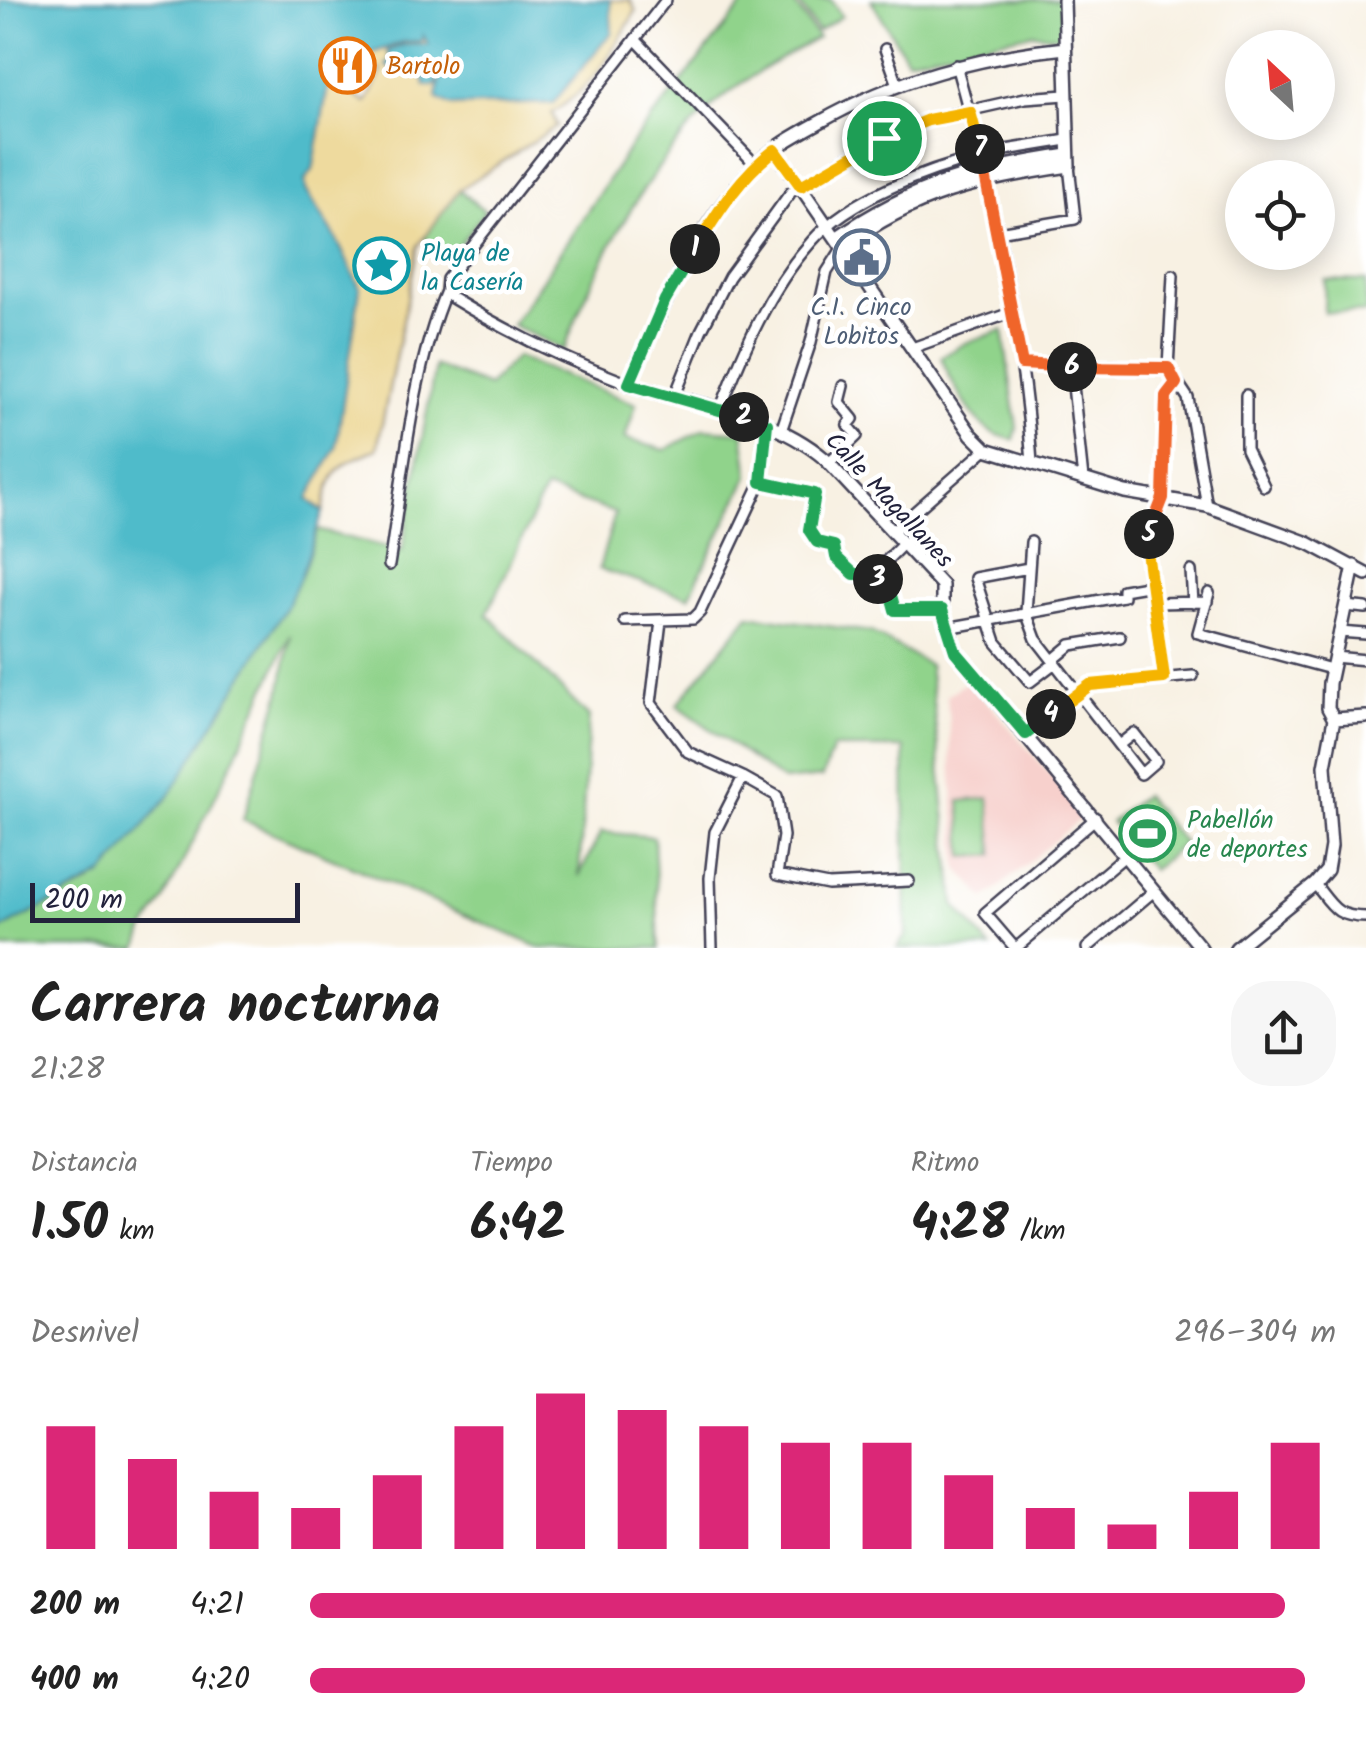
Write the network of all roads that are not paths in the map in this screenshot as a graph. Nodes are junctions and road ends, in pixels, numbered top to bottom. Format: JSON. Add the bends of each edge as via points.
{"nodes":[{"id":1,"x":666,"y":0,"type":"edge"},
{"id":2,"x":1064,"y":0,"type":"edge"},
{"id":3,"x":635,"y":38,"type":"junction"},
{"id":4,"x":1065,"y":48,"type":"junction"},
{"id":5,"x":885,"y":49,"type":"dead end"},
{"id":6,"x":956,"y":64,"type":"junction"},
{"id":7,"x":898,"y":85,"type":"junction"},
{"id":8,"x":1066,"y":95,"type":"junction"},
{"id":9,"x":970,"y":112,"type":"junction"},
{"id":10,"x":1067,"y":140,"type":"junction"},
{"id":11,"x":775,"y":150,"type":"junction"},
{"id":12,"x":1069,"y":161,"type":"junction"},
{"id":13,"x":756,"y":164,"type":"junction"},
{"id":14,"x":984,"y":164,"type":"junction"},
{"id":15,"x":801,"y":186,"type":"junction"},
{"id":16,"x":998,"y":232,"type":"junction"},
{"id":17,"x":836,"y":237,"type":"junction"},
{"id":18,"x":1173,"y":275,"type":"dead end"},
{"id":19,"x":446,"y":291,"type":"junction"},
{"id":20,"x":1013,"y":312,"type":"junction"},
{"id":21,"x":912,"y":348,"type":"junction"},
{"id":22,"x":1022,"y":364,"type":"junction"},
{"id":23,"x":1071,"y":367,"type":"junction"},
{"id":24,"x":1168,"y":368,"type":"junction"},
{"id":25,"x":1176,"y":383,"type":"junction"},
{"id":26,"x":629,"y":384,"type":"junction"},
{"id":27,"x":844,"y":386,"type":"dead end"},
{"id":28,"x":1246,"y":394,"type":"dead end"},
{"id":29,"x":674,"y":398,"type":"junction"},
{"id":30,"x":720,"y":410,"type":"junction"},
{"id":31,"x":767,"y":424,"type":"junction"},
{"id":32,"x":781,"y":430,"type":"junction"},
{"id":33,"x":986,"y":448,"type":"junction"},
{"id":34,"x":1032,"y":462,"type":"junction"},
{"id":35,"x":829,"y":463,"type":"junction"},
{"id":36,"x":1083,"y":479,"type":"junction"},
{"id":37,"x":761,"y":482,"type":"junction"},
{"id":38,"x":1264,"y":486,"type":"dead end"},
{"id":39,"x":1163,"y":498,"type":"junction"},
{"id":40,"x":1207,"y":506,"type":"junction"},
{"id":41,"x":894,"y":530,"type":"junction"},
{"id":42,"x":906,"y":542,"type":"junction"},
{"id":43,"x":1031,"y":542,"type":"dead end"},
{"id":44,"x":388,"y":565,"type":"dead end"},
{"id":45,"x":1354,"y":566,"type":"junction"},
{"id":46,"x":1029,"y":568,"type":"junction"},
{"id":47,"x":1191,"y":571,"type":"dead end"},
{"id":48,"x":873,"y":574,"type":"junction"},
{"id":49,"x":1366,"y":574,"type":"edge"},
{"id":50,"x":1152,"y":585,"type":"junction"},
{"id":51,"x":1192,"y":603,"type":"junction"},
{"id":52,"x":1155,"y":604,"type":"junction"},
{"id":53,"x":1345,"y":606,"type":"junction"},
{"id":54,"x":1366,"y":608,"type":"edge"},
{"id":55,"x":942,"y":610,"type":"junction"},
{"id":56,"x":1026,"y":612,"type":"junction"},
{"id":57,"x":989,"y":619,"type":"junction"},
{"id":58,"x":661,"y":621,"type":"junction"},
{"id":59,"x":625,"y":622,"type":"dead end"},
{"id":60,"x":947,"y":628,"type":"junction"},
{"id":61,"x":1339,"y":632,"type":"junction"},
{"id":62,"x":1366,"y":634,"type":"edge"},
{"id":63,"x":1120,"y":637,"type":"dead end"},
{"id":64,"x":1366,"y":660,"type":"edge"},
{"id":65,"x":1054,"y":662,"type":"junction"},
{"id":66,"x":1333,"y":663,"type":"junction"},
{"id":67,"x":1193,"y":676,"type":"dead end"},
{"id":68,"x":1164,"y":678,"type":"junction"},
{"id":69,"x":1077,"y":694,"type":"junction"},
{"id":70,"x":1366,"y":717,"type":"edge"},
{"id":71,"x":1334,"y":719,"type":"junction"},
{"id":72,"x":1026,"y":734,"type":"junction"},
{"id":73,"x":1119,"y":745,"type":"junction"},
{"id":74,"x":743,"y":776,"type":"junction"},
{"id":75,"x":1096,"y":818,"type":"junction"},
{"id":76,"x":1126,"y":855,"type":"junction"},
{"id":77,"x":909,"y":880,"type":"dead end"},
{"id":78,"x":1315,"y":884,"type":"junction"},
{"id":79,"x":1154,"y":890,"type":"junction"},
{"id":80,"x":1366,"y":917,"type":"edge"},
{"id":81,"x":712,"y":948,"type":"edge"},
{"id":82,"x":1016,"y":948,"type":"edge"},
{"id":83,"x":1087,"y":948,"type":"edge"},
{"id":84,"x":1201,"y":948,"type":"edge"},
{"id":85,"x":1236,"y":948,"type":"edge"}],
"edges":[{"from":1,"to":3,"type":"street"},
{"from":2,"to":4,"type":"street"},
{"from":3,"to":13,"type":"street"},
{"from":3,"to":19,"type":"street","via":[[447,280]]},
{"from":4,"to":6,"type":"street"},
{"from":4,"to":8,"type":"street"},
{"from":5,"to":7,"type":"street"},
{"from":6,"to":7,"type":"street"},
{"from":6,"to":9,"type":"street"},
{"from":7,"to":11,"type":"street"},
{"from":8,"to":9,"type":"street"},
{"from":8,"to":10,"type":"street"},
{"from":9,"to":14,"type":"street"},
{"from":9,"to":15,"type":"street","via":[[884,138]]},
{"from":10,"to":12,"type":"street"},
{"from":10,"to":14,"type":"street"},
{"from":11,"to":13,"type":"street"},
{"from":11,"to":15,"type":"street"},
{"from":12,"to":14,"type":"street"},
{"from":12,"to":16,"type":"street","via":[[1075,219]]},
{"from":13,"to":26,"type":"street","via":[[688,259]]},
{"from":14,"to":16,"type":"street"},
{"from":14,"to":17,"type":"street","via":[[924,188]]},
{"from":15,"to":17,"type":"street"},
{"from":15,"to":29,"type":"street","via":[[773,212],[729,278]]},
{"from":16,"to":20,"type":"street"},
{"from":17,"to":21,"type":"street"},
{"from":17,"to":30,"type":"street","via":[[812,241],[777,291],[746,344]]},
{"from":17,"to":32,"type":"street"},
{"from":18,"to":24,"type":"street"},
{"from":19,"to":26,"type":"street","via":[[508,332]]},
{"from":19,"to":44,"type":"street","via":[[433,322]]},
{"from":20,"to":21,"type":"street"},
{"from":20,"to":22,"type":"street"},
{"from":21,"to":33,"type":"street"},
{"from":22,"to":23,"type":"street"},
{"from":22,"to":34,"type":"street"},
{"from":23,"to":24,"type":"street"},
{"from":23,"to":36,"type":"street"},
{"from":24,"to":25,"type":"street"},
{"from":25,"to":39,"type":"street","via":[[1166,396]]},
{"from":25,"to":40,"type":"street","via":[[1188,398]]},
{"from":26,"to":29,"type":"street","name":"Calle Magallanes"},
{"from":27,"to":35,"type":"street","via":[[838,402],[858,436]]},
{"from":28,"to":38,"type":"street","via":[[1246,449]]},
{"from":29,"to":30,"type":"street","name":"Calle Magallanes"},
{"from":30,"to":31,"type":"street","name":"Calle Magallanes"},
{"from":31,"to":32,"type":"street","name":"Calle Magallanes"},
{"from":31,"to":37,"type":"street"},
{"from":32,"to":35,"type":"street","name":"Calle Magallanes"},
{"from":33,"to":34,"type":"street"},
{"from":33,"to":41,"type":"street"},
{"from":34,"to":36,"type":"street"},
{"from":35,"to":41,"type":"street","name":"Calle Magallanes"},
{"from":36,"to":39,"type":"street"},
{"from":37,"to":48,"type":"street","via":[[815,494],[809,530],[817,542],[834,546],[854,574]]},
{"from":37,"to":58,"type":"street","via":[[700,612],[693,620]]},
{"from":39,"to":40,"type":"street"},
{"from":39,"to":50,"type":"street","via":[[1146,544]]},
{"from":40,"to":45,"type":"street"},
{"from":41,"to":42,"type":"street","name":"Calle Magallanes"},
{"from":42,"to":48,"type":"street"},
{"from":42,"to":55,"type":"street","name":"Calle Magallanes","via":[[942,584]]},
{"from":43,"to":46,"type":"street"},
{"from":45,"to":49,"type":"street"},
{"from":45,"to":53,"type":"street"},
{"from":46,"to":56,"type":"street"},
{"from":46,"to":57,"type":"street","via":[[975,578]]},
{"from":47,"to":51,"type":"street"},
{"from":48,"to":55,"type":"street","via":[[889,588],[895,610]]},
{"from":50,"to":52,"type":"street"},
{"from":50,"to":56,"type":"street"},
{"from":51,"to":52,"type":"street"},
{"from":51,"to":66,"type":"street","via":[[1208,598],[1198,633]]},
{"from":52,"to":68,"type":"street"},
{"from":53,"to":54,"type":"street"},
{"from":53,"to":61,"type":"street"},
{"from":55,"to":60,"type":"street","name":"Calle Magallanes"},
{"from":56,"to":57,"type":"street"},
{"from":56,"to":65,"type":"street"},
{"from":57,"to":60,"type":"street"},
{"from":57,"to":65,"type":"street","via":[[996,642],[1030,682]]},
{"from":58,"to":59,"type":"street"},
{"from":58,"to":74,"type":"street","via":[[650,703],[688,752]]},
{"from":60,"to":72,"type":"street","name":"Calle Magallanes","via":[[955,651]]},
{"from":61,"to":62,"type":"street"},
{"from":61,"to":66,"type":"street"},
{"from":63,"to":65,"type":"street","via":[[1071,645]]},
{"from":64,"to":66,"type":"street"},
{"from":65,"to":69,"type":"street"},
{"from":66,"to":71,"type":"street","via":[[1328,708]]},
{"from":67,"to":68,"type":"street"},
{"from":68,"to":69,"type":"street","via":[[1090,685]]},
{"from":69,"to":72,"type":"street"},
{"from":69,"to":73,"type":"street"},
{"from":70,"to":71,"type":"street"},
{"from":71,"to":78,"type":"street","via":[[1325,766],[1331,846]]},
{"from":72,"to":75,"type":"street","name":"Calle Magallanes"},
{"from":73,"to":73,"type":"street","via":[[1141,774],[1156,761],[1134,734]]},
{"from":74,"to":77,"type":"street","via":[[777,796],[783,836],[777,875],[828,885]]},
{"from":74,"to":81,"type":"street","via":[[715,832]]},
{"from":75,"to":76,"type":"street","name":"Calle Magallanes"},
{"from":75,"to":82,"type":"street","via":[[986,914]]},
{"from":76,"to":79,"type":"street","name":"Calle Magallanes"},
{"from":76,"to":82,"type":"street"},
{"from":78,"to":80,"type":"street","via":[[1336,911]]},
{"from":78,"to":85,"type":"street"},
{"from":79,"to":83,"type":"street"},
{"from":79,"to":84,"type":"street","name":"Calle Magallanes"}]}
